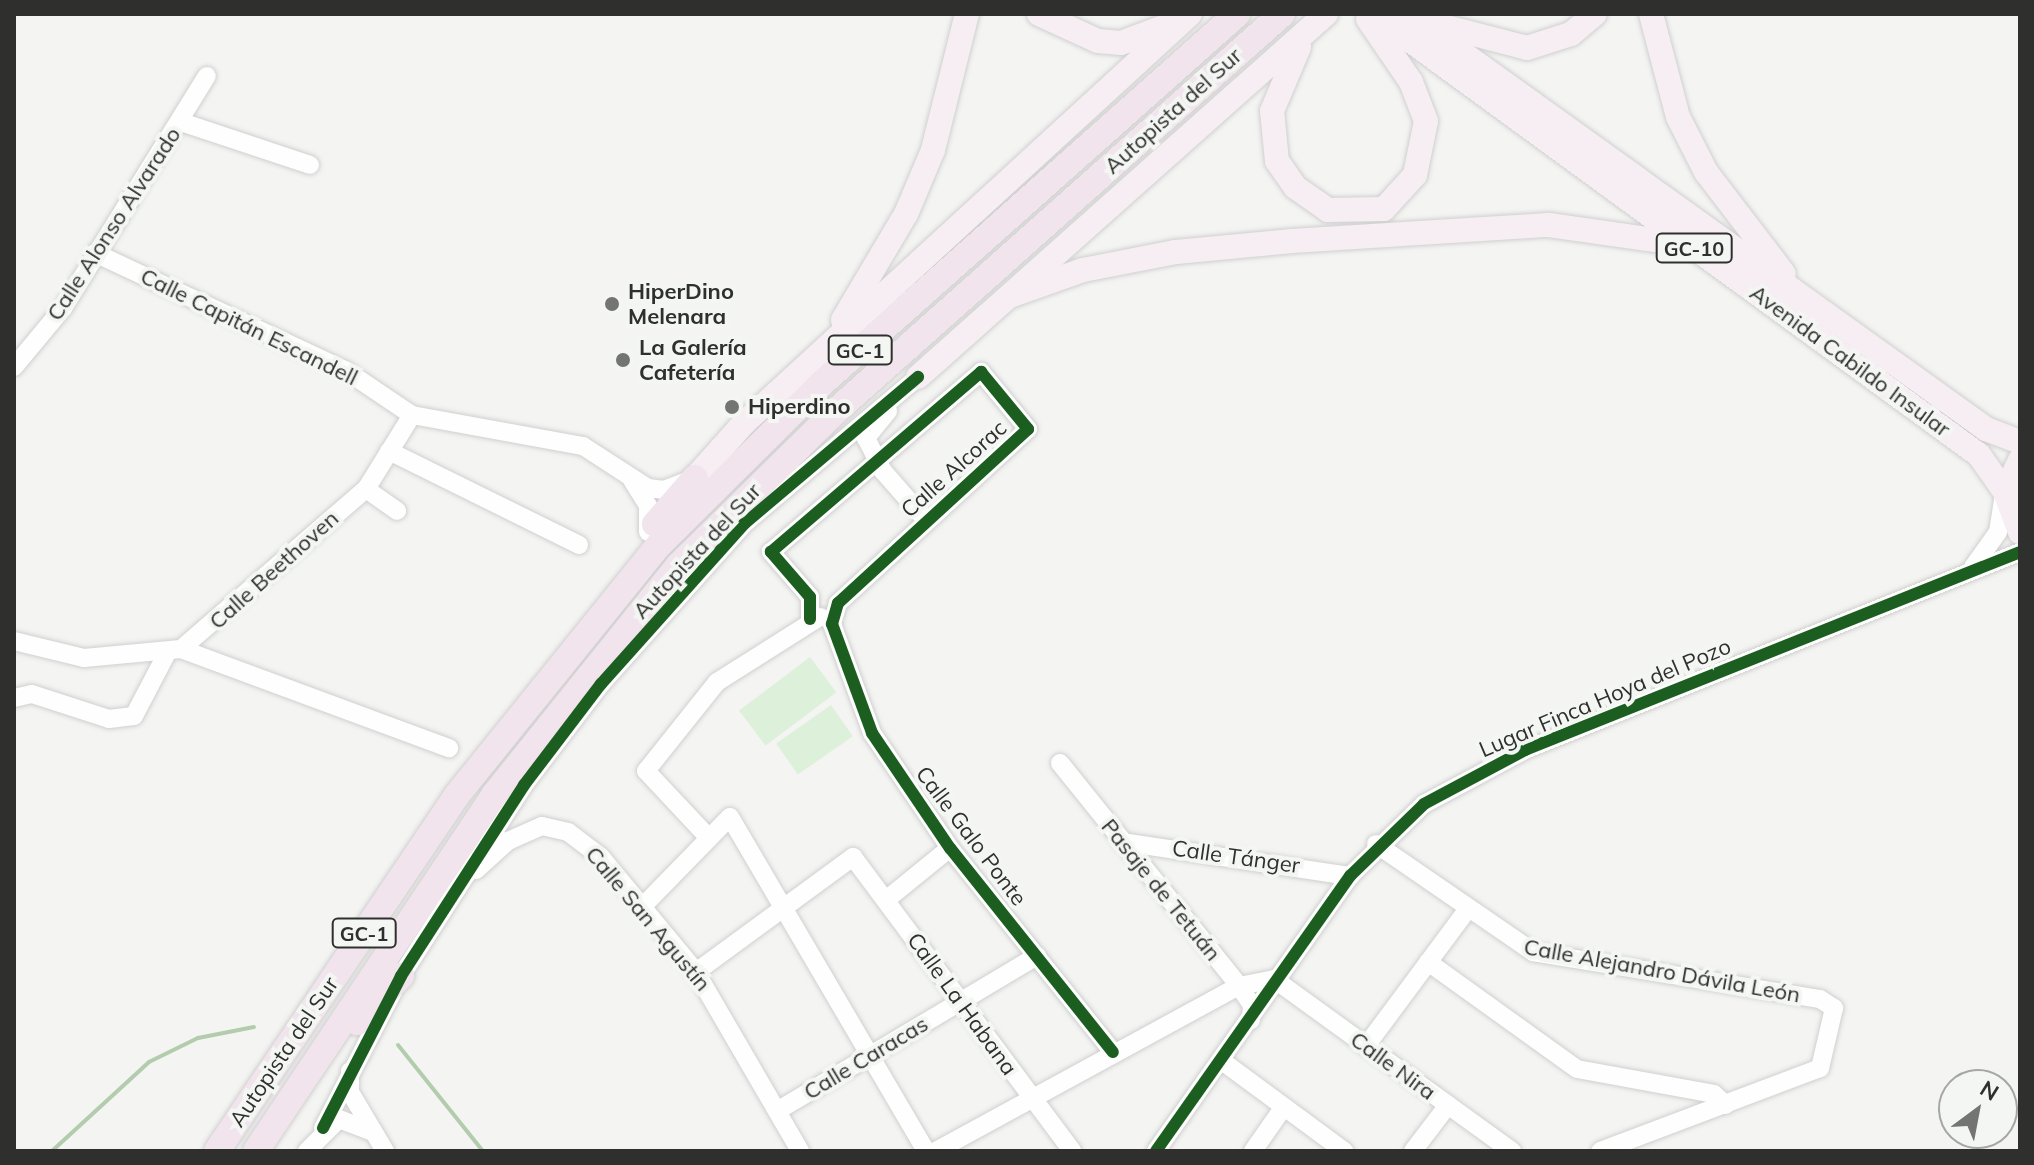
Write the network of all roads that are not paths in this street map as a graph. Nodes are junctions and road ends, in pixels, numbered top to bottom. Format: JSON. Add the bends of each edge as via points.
{"nodes":[{"id":1,"x":967,"y":14,"type":"edge"},
{"id":2,"x":1039,"y":14,"type":"edge"},
{"id":3,"x":1190,"y":14,"type":"edge"},
{"id":4,"x":1237,"y":14,"type":"edge"},
{"id":5,"x":1282,"y":14,"type":"edge"},
{"id":6,"x":1365,"y":14,"type":"edge"},
{"id":7,"x":1374,"y":14,"type":"edge"},
{"id":8,"x":1595,"y":14,"type":"edge"},
{"id":9,"x":1651,"y":14,"type":"edge"},
{"id":10,"x":1411,"y":16,"type":"edge"},
{"id":11,"x":1322,"y":18,"type":"edge"},
{"id":12,"x":207,"y":76,"type":"dead end"},
{"id":13,"x":181,"y":122,"type":"junction"},
{"id":14,"x":310,"y":165,"type":"dead end"},
{"id":15,"x":1691,"y":246,"type":"junction"},
{"id":16,"x":95,"y":253,"type":"junction"},
{"id":17,"x":1010,"y":296,"type":"junction"},
{"id":18,"x":1815,"y":308,"type":"junction"},
{"id":19,"x":14,"y":367,"type":"edge"},
{"id":20,"x":801,"y":371,"type":"junction"},
{"id":21,"x":918,"y":377,"type":"junction"},
{"id":22,"x":412,"y":415,"type":"junction"},
{"id":23,"x":2020,"y":442,"type":"edge"},
{"id":24,"x":389,"y":451,"type":"junction"},
{"id":25,"x":2020,"y":460,"type":"edge"},
{"id":26,"x":876,"y":461,"type":"junction"},
{"id":27,"x":625,"y":471,"type":"junction"},
{"id":28,"x":695,"y":478,"type":"junction"},
{"id":29,"x":366,"y":489,"type":"junction"},
{"id":30,"x":2005,"y":492,"type":"junction"},
{"id":31,"x":397,"y":511,"type":"dead end"},
{"id":32,"x":926,"y":520,"type":"junction"},
{"id":33,"x":648,"y":532,"type":"junction"},
{"id":34,"x":2020,"y":532,"type":"edge"},
{"id":35,"x":579,"y":545,"type":"dead end"},
{"id":36,"x":2020,"y":552,"type":"edge"},
{"id":37,"x":1967,"y":573,"type":"junction"},
{"id":38,"x":810,"y":597,"type":"junction"},
{"id":39,"x":838,"y":603,"type":"junction"},
{"id":40,"x":810,"y":619,"type":"junction"},
{"id":41,"x":832,"y":624,"type":"junction"},
{"id":42,"x":14,"y":641,"type":"edge"},
{"id":43,"x":174,"y":651,"type":"junction"},
{"id":44,"x":14,"y":698,"type":"edge"},
{"id":45,"x":514,"y":717,"type":"junction"},
{"id":46,"x":449,"y":748,"type":"dead end"},
{"id":47,"x":1060,"y":763,"type":"dead end"},
{"id":48,"x":709,"y":838,"type":"junction"},
{"id":49,"x":1122,"y":842,"type":"junction"},
{"id":50,"x":1376,"y":844,"type":"junction"},
{"id":51,"x":950,"y":848,"type":"junction"},
{"id":52,"x":1350,"y":876,"type":"junction"},
{"id":53,"x":467,"y":877,"type":"junction"},
{"id":54,"x":886,"y":900,"type":"junction"},
{"id":55,"x":643,"y":906,"type":"junction"},
{"id":56,"x":781,"y":907,"type":"junction"},
{"id":57,"x":1467,"y":910,"type":"junction"},
{"id":58,"x":1037,"y":956,"type":"junction"},
{"id":59,"x":1428,"y":962,"type":"junction"},
{"id":60,"x":696,"y":972,"type":"junction"},
{"id":61,"x":401,"y":976,"type":"junction"},
{"id":62,"x":1274,"y":979,"type":"junction"},
{"id":63,"x":1239,"y":986,"type":"junction"},
{"id":64,"x":960,"y":1002,"type":"junction"},
{"id":65,"x":1251,"y":1020,"type":"junction"},
{"id":66,"x":1366,"y":1046,"type":"junction"},
{"id":67,"x":1113,"y":1052,"type":"junction"},
{"id":68,"x":869,"y":1056,"type":"junction"},
{"id":69,"x":1222,"y":1061,"type":"junction"},
{"id":70,"x":351,"y":1064,"type":"junction"},
{"id":71,"x":303,"y":1080,"type":"junction"},
{"id":72,"x":1032,"y":1099,"type":"junction"},
{"id":73,"x":1448,"y":1105,"type":"junction"},
{"id":74,"x":1726,"y":1105,"type":"junction"},
{"id":75,"x":1283,"y":1108,"type":"junction"},
{"id":76,"x":777,"y":1111,"type":"junction"},
{"id":77,"x":323,"y":1128,"type":"junction"},
{"id":78,"x":372,"y":1133,"type":"junction"},
{"id":79,"x":217,"y":1151,"type":"edge"},
{"id":80,"x":256,"y":1151,"type":"edge"},
{"id":81,"x":307,"y":1151,"type":"edge"},
{"id":82,"x":385,"y":1151,"type":"edge"},
{"id":83,"x":800,"y":1151,"type":"edge"},
{"id":84,"x":926,"y":1151,"type":"edge"},
{"id":85,"x":936,"y":1151,"type":"edge"},
{"id":86,"x":1072,"y":1151,"type":"edge"},
{"id":87,"x":1156,"y":1151,"type":"edge"},
{"id":88,"x":1253,"y":1151,"type":"edge"},
{"id":89,"x":1344,"y":1151,"type":"edge"},
{"id":90,"x":1413,"y":1151,"type":"edge"},
{"id":91,"x":1512,"y":1151,"type":"edge"},
{"id":92,"x":1600,"y":1151,"type":"edge"}],
"edges":[{"from":1,"to":20,"type":"main road","via":[[952,95],[906,214],[860,296]]},
{"from":2,"to":3,"type":"main road","via":[[1075,36],[1121,43]]},
{"from":3,"to":20,"type":"main road"},
{"from":4,"to":45,"type":"highway","name":"Autopista del Sur","number":"GC-1","via":[[764,439],[659,545]]},
{"from":5,"to":71,"type":"highway","name":"Autopista del Sur","number":"GC-1","via":[[837,410],[679,565],[494,795]]},
{"from":6,"to":11,"type":"main road","via":[[1411,82],[1426,121],[1422,159],[1408,188],[1370,213],[1328,210],[1307,199],[1272,148],[1277,94]]},
{"from":7,"to":15,"type":"main road","name":"Avenida Cabildo Insular","number":"GC-10"},
{"from":8,"to":10,"type":"main road","via":[[1571,34],[1527,48]]},
{"from":9,"to":18,"type":"main road","via":[[1678,117],[1706,172]]},
{"from":10,"to":18,"type":"main road","name":"Avenida Cabildo Insular","number":"GC-10"},
{"from":11,"to":17,"type":"main road"},
{"from":12,"to":13,"type":"street","name":"Calle Alonso Alvarado"},
{"from":13,"to":14,"type":"street"},
{"from":13,"to":16,"type":"street","name":"Calle Alonso Alvarado"},
{"from":15,"to":17,"type":"main road","via":[[1585,226],[1292,241],[1176,252],[1083,270]]},
{"from":15,"to":30,"type":"main road","name":"Avenida Cabildo Insular","number":"GC-10","via":[[1979,455]]},
{"from":16,"to":19,"type":"street","name":"Calle Alonso Alvarado","via":[[63,308]]},
{"from":16,"to":22,"type":"street","name":"Calle Capitán Escandell","via":[[345,370]]},
{"from":17,"to":21,"type":"main road"},
{"from":18,"to":23,"type":"main road","name":"Avenida Cabildo Insular","number":"GC-10","via":[[1986,429]]},
{"from":20,"to":28,"type":"main road"},
{"from":21,"to":26,"type":"street","via":[[866,438]]},
{"from":21,"to":53,"type":"street","via":[[744,524],[647,628],[524,785]]},
{"from":22,"to":24,"type":"street","name":"Calle Beethoven"},
{"from":22,"to":27,"type":"street","name":"Calle Capitán Escandell","via":[[583,446]]},
{"from":24,"to":29,"type":"street","name":"Calle Beethoven"},
{"from":24,"to":35,"type":"street"},
{"from":25,"to":30,"type":"main road"},
{"from":26,"to":32,"type":"street"},
{"from":26,"to":32,"type":"street","name":"Calle Alcorac","via":[[981,372],[1028,429]]},
{"from":26,"to":38,"type":"street","via":[[771,552]]},
{"from":27,"to":28,"type":"street","name":"Calle Capitán Escandell","via":[[664,490]]},
{"from":27,"to":33,"type":"street","name":"Calle Capitán Escandell","via":[[648,506]]},
{"from":28,"to":33,"type":"highway"},
{"from":29,"to":31,"type":"street"},
{"from":29,"to":43,"type":"street","name":"Calle Beethoven"},
{"from":30,"to":34,"type":"main road","number":"GC-10"},
{"from":30,"to":37,"type":"street","name":"Lugar Finca Hoya del Pozo","via":[[1990,552]]},
{"from":32,"to":39,"type":"street","name":"Calle Alcorac"},
{"from":33,"to":45,"type":"highway","via":[[548,648]]},
{"from":36,"to":37,"type":"street","name":"Lugar Finca Hoya del Pozo"},
{"from":37,"to":50,"type":"street","name":"Lugar Finca Hoya del Pozo","via":[[1525,750],[1456,784]]},
{"from":38,"to":39,"type":"street"},
{"from":38,"to":40,"type":"street"},
{"from":39,"to":41,"type":"street"},
{"from":40,"to":41,"type":"street"},
{"from":40,"to":48,"type":"street","via":[[707,693],[646,771]]},
{"from":41,"to":51,"type":"street","name":"Calle Galo Ponte","via":[[872,733]]},
{"from":42,"to":43,"type":"street","via":[[84,658]]},
{"from":43,"to":44,"type":"street","via":[[134,716],[109,719],[32,694]]},
{"from":43,"to":46,"type":"street"},
{"from":45,"to":79,"type":"highway","name":"Autopista del Sur","number":"GC-1"},
{"from":47,"to":49,"type":"street","name":"Pasaje de Tetuán"},
{"from":48,"to":55,"type":"street"},
{"from":48,"to":56,"type":"street","via":[[730,817]]},
{"from":49,"to":52,"type":"street","name":"Calle Tánger"},
{"from":49,"to":63,"type":"street","name":"Pasaje de Tetuán"},
{"from":50,"to":52,"type":"street","name":"Lugar Finca Hoya del Pozo"},
{"from":50,"to":57,"type":"street","name":"Calle Alejandro Dávila León"},
{"from":51,"to":54,"type":"street"},
{"from":51,"to":58,"type":"street","name":"Calle Galo Ponte"},
{"from":52,"to":62,"type":"street","name":"Lugar Finca Hoya del Pozo"},
{"from":53,"to":55,"type":"street","name":"Calle San Agustín","via":[[523,832],[554,827],[601,857]]},
{"from":53,"to":61,"type":"street"},
{"from":54,"to":56,"type":"street","name":"Calle La Habana","via":[[853,857]]},
{"from":54,"to":64,"type":"street","name":"Calle La Habana"},
{"from":55,"to":60,"type":"street","name":"Calle San Agustín"},
{"from":56,"to":60,"type":"street"},
{"from":56,"to":68,"type":"street"},
{"from":57,"to":59,"type":"street"},
{"from":57,"to":74,"type":"street","name":"Calle Alejandro Dávila León","via":[[1533,952],[1820,999],[1834,1008],[1820,1068]]},
{"from":58,"to":64,"type":"street","name":"Calle Caracas"},
{"from":58,"to":67,"type":"street","name":"Calle Galo Ponte"},
{"from":59,"to":66,"type":"street"},
{"from":59,"to":74,"type":"street","via":[[1577,1069],[1714,1094]]},
{"from":60,"to":76,"type":"street","name":"Calle San Agustín"},
{"from":61,"to":70,"type":"street"},
{"from":61,"to":71,"type":"highway"},
{"from":62,"to":63,"type":"street"},
{"from":62,"to":65,"type":"street","name":"Lugar Finca Hoya del Pozo"},
{"from":62,"to":66,"type":"street","name":"Calle Nira"},
{"from":63,"to":65,"type":"street","name":"Pasaje de Tetuán","via":[[1252,1005]]},
{"from":63,"to":67,"type":"street"},
{"from":64,"to":68,"type":"street","name":"Calle Caracas"},
{"from":64,"to":72,"type":"street","name":"Calle La Habana"},
{"from":65,"to":69,"type":"street","name":"Lugar Finca Hoya del Pozo"},
{"from":66,"to":73,"type":"street","name":"Calle Nira"},
{"from":67,"to":72,"type":"street"},
{"from":68,"to":76,"type":"street","name":"Calle Caracas"},
{"from":68,"to":84,"type":"street"},
{"from":69,"to":75,"type":"street"},
{"from":69,"to":87,"type":"street","name":"Lugar Finca Hoya del Pozo"},
{"from":70,"to":77,"type":"street"},
{"from":70,"to":78,"type":"street","via":[[350,1092]]},
{"from":71,"to":80,"type":"highway","name":"Autopista del Sur","number":"GC-1"},
{"from":72,"to":85,"type":"street"},
{"from":72,"to":86,"type":"street","name":"Calle La Habana"},
{"from":73,"to":90,"type":"street"},
{"from":73,"to":91,"type":"street","name":"Calle Nira"},
{"from":74,"to":92,"type":"street"},
{"from":75,"to":88,"type":"street"},
{"from":75,"to":89,"type":"street"},
{"from":76,"to":83,"type":"street","name":"Calle San Agustín"},
{"from":77,"to":78,"type":"street","via":[[355,1120]]},
{"from":77,"to":81,"type":"street"},
{"from":78,"to":82,"type":"street"}]}
